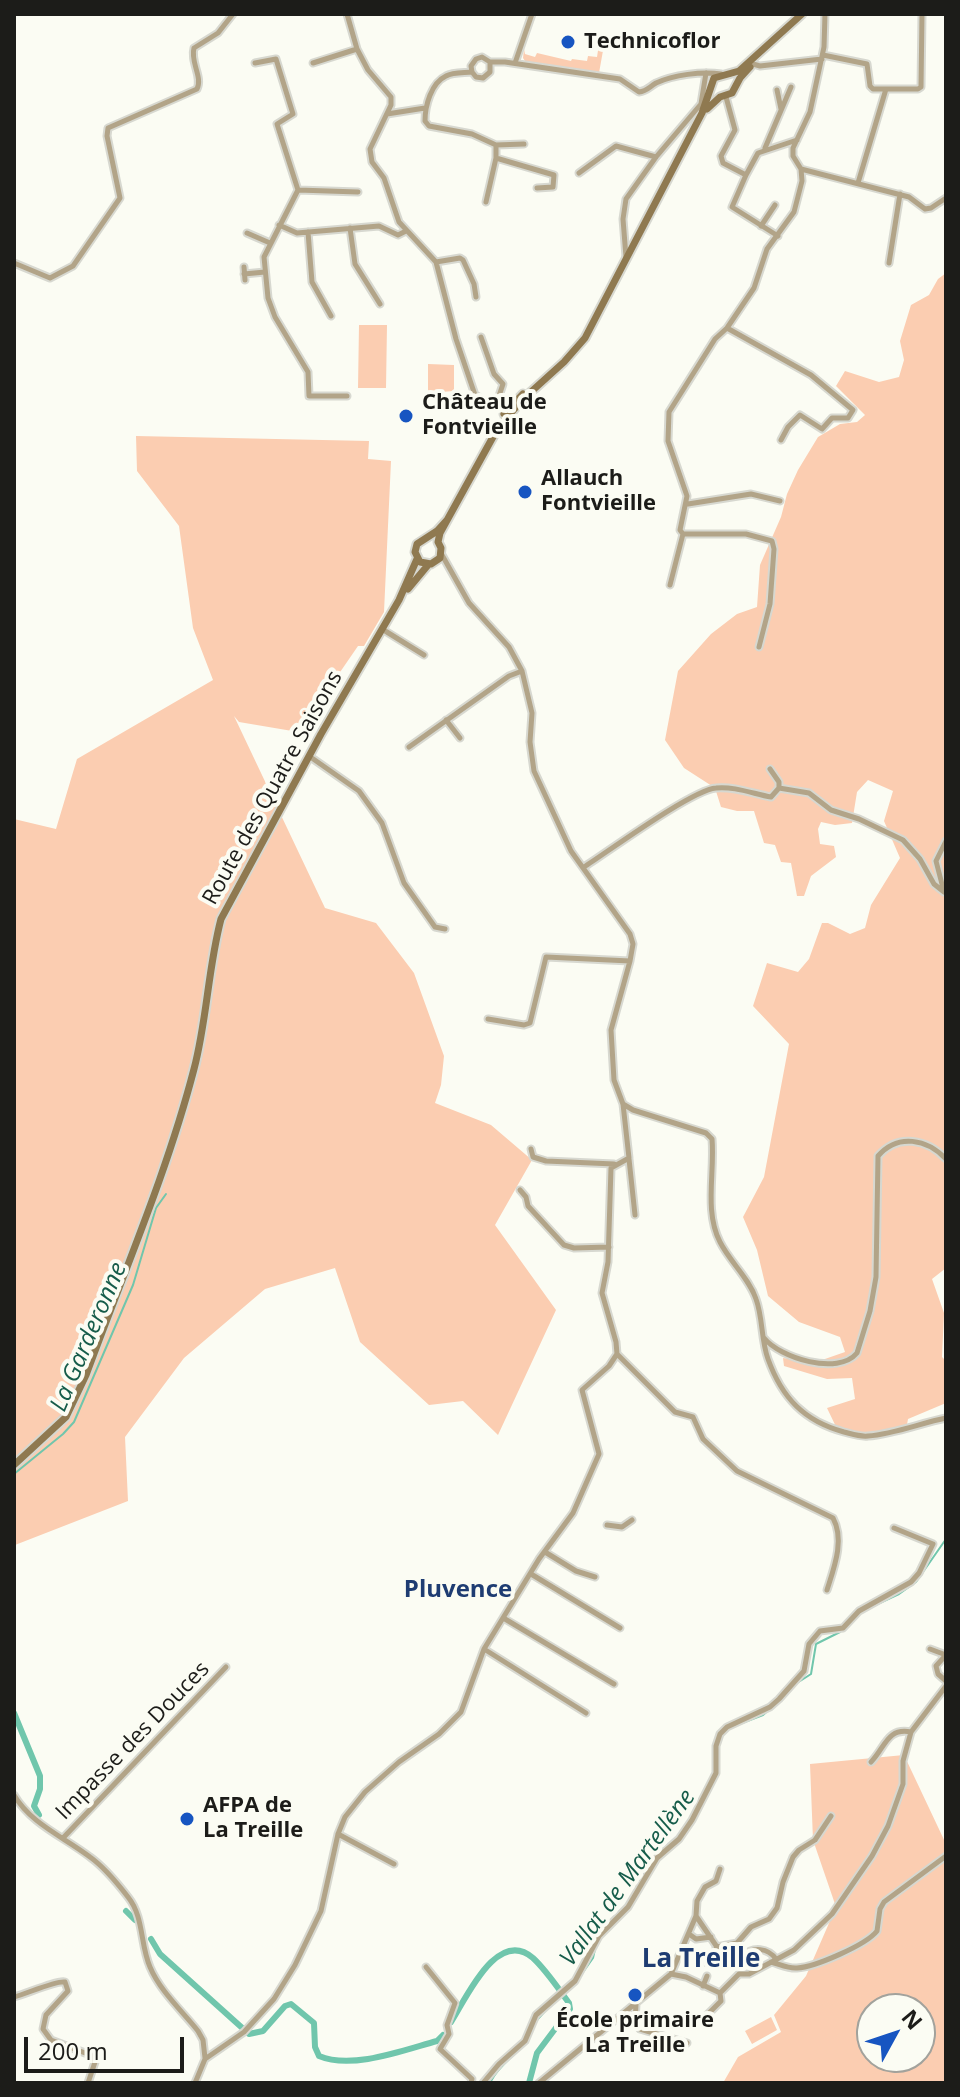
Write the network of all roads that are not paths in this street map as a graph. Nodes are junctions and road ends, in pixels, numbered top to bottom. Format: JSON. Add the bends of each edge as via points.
{"nodes":[{"id":1,"x":233,"y":14,"type":"edge"},
{"id":2,"x":347,"y":14,"type":"edge"},
{"id":3,"x":532,"y":14,"type":"edge"},
{"id":4,"x":804,"y":14,"type":"edge"},
{"id":5,"x":825,"y":14,"type":"edge"},
{"id":6,"x":922,"y":14,"type":"edge"},
{"id":7,"x":357,"y":49,"type":"junction"},
{"id":8,"x":822,"y":57,"type":"junction"},
{"id":9,"x":490,"y":62,"type":"junction"},
{"id":10,"x":255,"y":63,"type":"dead end"},
{"id":11,"x":313,"y":63,"type":"dead end"},
{"id":12,"x":515,"y":63,"type":"junction"},
{"id":13,"x":755,"y":63,"type":"junction"},
{"id":14,"x":472,"y":72,"type":"junction"},
{"id":15,"x":706,"y":73,"type":"junction"},
{"id":16,"x":725,"y":74,"type":"junction"},
{"id":17,"x":712,"y":85,"type":"junction"},
{"id":18,"x":735,"y":87,"type":"junction"},
{"id":19,"x":791,"y":87,"type":"dead end"},
{"id":20,"x":886,"y":89,"type":"junction"},
{"id":21,"x":777,"y":90,"type":"dead end"},
{"id":22,"x":723,"y":97,"type":"junction"},
{"id":23,"x":425,"y":108,"type":"junction"},
{"id":24,"x":781,"y":110,"type":"junction"},
{"id":25,"x":702,"y":113,"type":"junction"},
{"id":26,"x":387,"y":114,"type":"junction"},
{"id":27,"x":797,"y":140,"type":"junction"},
{"id":28,"x":524,"y":144,"type":"dead end"},
{"id":29,"x":496,"y":145,"type":"junction"},
{"id":30,"x":765,"y":149,"type":"junction"},
{"id":31,"x":656,"y":157,"type":"junction"},
{"id":32,"x":496,"y":158,"type":"junction"},
{"id":33,"x":801,"y":169,"type":"junction"},
{"id":34,"x":579,"y":173,"type":"dead end"},
{"id":35,"x":746,"y":175,"type":"junction"},
{"id":36,"x":858,"y":183,"type":"junction"},
{"id":37,"x":537,"y":188,"type":"dead end"},
{"id":38,"x":298,"y":190,"type":"junction"},
{"id":39,"x":358,"y":192,"type":"dead end"},
{"id":40,"x":900,"y":194,"type":"junction"},
{"id":41,"x":946,"y":198,"type":"edge"},
{"id":42,"x":486,"y":202,"type":"dead end"},
{"id":43,"x":775,"y":205,"type":"dead end"},
{"id":44,"x":279,"y":225,"type":"junction"},
{"id":45,"x":761,"y":226,"type":"junction"},
{"id":46,"x":350,"y":228,"type":"junction"},
{"id":47,"x":406,"y":231,"type":"junction"},
{"id":48,"x":308,"y":232,"type":"junction"},
{"id":49,"x":247,"y":233,"type":"dead end"},
{"id":50,"x":778,"y":236,"type":"junction"},
{"id":51,"x":270,"y":243,"type":"junction"},
{"id":52,"x":627,"y":260,"type":"junction"},
{"id":53,"x":436,"y":262,"type":"junction"},
{"id":54,"x":14,"y":263,"type":"edge"},
{"id":55,"x":889,"y":263,"type":"dead end"},
{"id":56,"x":265,"y":272,"type":"junction"},
{"id":57,"x":244,"y":274,"type":"dead end"},
{"id":58,"x":476,"y":297,"type":"dead end"},
{"id":59,"x":380,"y":304,"type":"dead end"},
{"id":60,"x":331,"y":316,"type":"dead end"},
{"id":61,"x":727,"y":328,"type":"junction"},
{"id":62,"x":481,"y":337,"type":"dead end"},
{"id":63,"x":347,"y":396,"type":"dead end"},
{"id":64,"x":497,"y":402,"type":"junction"},
{"id":65,"x":509,"y":411,"type":"junction"},
{"id":66,"x":781,"y":440,"type":"dead end"},
{"id":67,"x":780,"y":501,"type":"dead end"},
{"id":68,"x":688,"y":504,"type":"junction"},
{"id":69,"x":447,"y":520,"type":"junction"},
{"id":70,"x":683,"y":534,"type":"junction"},
{"id":71,"x":427,"y":538,"type":"junction"},
{"id":72,"x":438,"y":542,"type":"junction"},
{"id":73,"x":441,"y":554,"type":"junction"},
{"id":74,"x":417,"y":559,"type":"junction"},
{"id":75,"x":431,"y":564,"type":"junction"},
{"id":76,"x":447,"y":565,"type":"junction"},
{"id":77,"x":670,"y":585,"type":"dead end"},
{"id":78,"x":399,"y":600,"type":"junction"},
{"id":79,"x":381,"y":629,"type":"junction"},
{"id":80,"x":759,"y":647,"type":"dead end"},
{"id":81,"x":424,"y":655,"type":"dead end"},
{"id":82,"x":522,"y":671,"type":"junction"},
{"id":83,"x":446,"y":720,"type":"junction"},
{"id":84,"x":460,"y":738,"type":"dead end"},
{"id":85,"x":409,"y":747,"type":"dead end"},
{"id":86,"x":309,"y":756,"type":"junction"},
{"id":87,"x":770,"y":769,"type":"dead end"},
{"id":88,"x":779,"y":788,"type":"junction"},
{"id":89,"x":946,"y":841,"type":"edge"},
{"id":90,"x":584,"y":867,"type":"junction"},
{"id":91,"x":945,"y":894,"type":"edge"},
{"id":92,"x":445,"y":929,"type":"dead end"},
{"id":93,"x":630,"y":961,"type":"junction"},
{"id":94,"x":488,"y":1019,"type":"dead end"},
{"id":95,"x":623,"y":1104,"type":"junction"},
{"id":96,"x":531,"y":1149,"type":"dead end"},
{"id":97,"x":629,"y":1158,"type":"junction"},
{"id":98,"x":946,"y":1159,"type":"edge"},
{"id":99,"x":615,"y":1164,"type":"junction"},
{"id":100,"x":520,"y":1190,"type":"dead end"},
{"id":101,"x":635,"y":1215,"type":"dead end"},
{"id":102,"x":609,"y":1247,"type":"junction"},
{"id":103,"x":762,"y":1336,"type":"junction"},
{"id":104,"x":617,"y":1354,"type":"junction"},
{"id":105,"x":946,"y":1418,"type":"edge"},
{"id":106,"x":14,"y":1465,"type":"edge"},
{"id":107,"x":632,"y":1520,"type":"dead end"},
{"id":108,"x":607,"y":1525,"type":"dead end"},
{"id":109,"x":894,"y":1528,"type":"dead end"},
{"id":110,"x":545,"y":1552,"type":"junction"},
{"id":111,"x":531,"y":1574,"type":"junction"},
{"id":112,"x":595,"y":1577,"type":"dead end"},
{"id":113,"x":827,"y":1590,"type":"dead end"},
{"id":114,"x":505,"y":1619,"type":"junction"},
{"id":115,"x":620,"y":1628,"type":"dead end"},
{"id":116,"x":484,"y":1649,"type":"junction"},
{"id":117,"x":930,"y":1649,"type":"dead end"},
{"id":118,"x":226,"y":1667,"type":"dead end"},
{"id":119,"x":614,"y":1684,"type":"dead end"},
{"id":120,"x":946,"y":1684,"type":"edge"},
{"id":121,"x":586,"y":1713,"type":"dead end"},
{"id":122,"x":911,"y":1732,"type":"junction"},
{"id":123,"x":871,"y":1762,"type":"dead end"},
{"id":124,"x":14,"y":1795,"type":"edge"},
{"id":125,"x":831,"y":1816,"type":"dead end"},
{"id":126,"x":338,"y":1834,"type":"junction"},
{"id":127,"x":63,"y":1838,"type":"junction"},
{"id":128,"x":946,"y":1856,"type":"edge"},
{"id":129,"x":394,"y":1864,"type":"dead end"},
{"id":130,"x":720,"y":1869,"type":"dead end"},
{"id":131,"x":696,"y":1916,"type":"junction"},
{"id":132,"x":689,"y":1934,"type":"junction"},
{"id":133,"x":711,"y":1937,"type":"junction"},
{"id":134,"x":717,"y":1947,"type":"junction"},
{"id":135,"x":743,"y":1956,"type":"dead end"},
{"id":136,"x":697,"y":1959,"type":"dead end"},
{"id":137,"x":773,"y":1960,"type":"junction"},
{"id":138,"x":426,"y":1967,"type":"dead end"},
{"id":139,"x":671,"y":1974,"type":"junction"},
{"id":140,"x":707,"y":1976,"type":"dead end"},
{"id":141,"x":703,"y":1986,"type":"junction"},
{"id":142,"x":720,"y":1993,"type":"junction"},
{"id":143,"x":14,"y":1997,"type":"edge"},
{"id":144,"x":636,"y":2004,"type":"junction"},
{"id":145,"x":707,"y":2015,"type":"dead end"},
{"id":146,"x":687,"y":2043,"type":"dead end"},
{"id":147,"x":205,"y":2059,"type":"junction"},
{"id":148,"x":88,"y":2083,"type":"edge"},
{"id":149,"x":195,"y":2083,"type":"edge"},
{"id":150,"x":471,"y":2083,"type":"edge"},
{"id":151,"x":483,"y":2083,"type":"edge"},
{"id":152,"x":539,"y":2083,"type":"edge"}],
"edges":[{"from":1,"to":54,"type":"street","via":[[218,33],[194,48],[197,89],[108,128],[120,198],[73,266],[50,278]]},
{"from":2,"to":7,"type":"street"},
{"from":3,"to":12,"type":"street"},
{"from":4,"to":13,"type":"main road","via":[[791,33]]},
{"from":4,"to":16,"type":"main road","via":[[739,71]]},
{"from":5,"to":8,"type":"street"},
{"from":6,"to":20,"type":"street","via":[[921,87]]},
{"from":7,"to":11,"type":"street"},
{"from":7,"to":26,"type":"street","via":[[391,97]]},
{"from":8,"to":13,"type":"street"},
{"from":8,"to":20,"type":"street","via":[[867,64],[870,86]]},
{"from":8,"to":27,"type":"street","via":[[810,112]]},
{"from":9,"to":12,"type":"street"},
{"from":9,"to":14,"type":"street","via":[[476,59]]},
{"from":9,"to":14,"type":"street","via":[[486,77]]},
{"from":10,"to":38,"type":"street","via":[[276,59],[293,114],[277,124]]},
{"from":12,"to":15,"type":"street","via":[[620,79],[639,92]]},
{"from":13,"to":18,"type":"main road","name":"Route des Quatre Saisons"},
{"from":14,"to":23,"type":"street","via":[[442,79]]},
{"from":15,"to":16,"type":"street"},
{"from":15,"to":17,"type":"street"},
{"from":15,"to":31,"type":"street","via":[[701,104]]},
{"from":16,"to":17,"type":"main road"},
{"from":16,"to":18,"type":"main road"},
{"from":17,"to":22,"type":"main road"},
{"from":17,"to":25,"type":"main road","name":"Route des Quatre Saisons"},
{"from":18,"to":22,"type":"main road","name":"Route des Quatre Saisons"},
{"from":19,"to":24,"type":"street"},
{"from":20,"to":36,"type":"street"},
{"from":21,"to":24,"type":"street"},
{"from":22,"to":25,"type":"main road","name":"Route des Quatre Saisons"},
{"from":22,"to":35,"type":"street","via":[[735,130],[721,160]]},
{"from":23,"to":26,"type":"street"},
{"from":23,"to":29,"type":"street","via":[[429,126],[472,134]]},
{"from":24,"to":30,"type":"street"},
{"from":25,"to":52,"type":"main road","name":"Route des Quatre Saisons"},
{"from":26,"to":47,"type":"street","via":[[369,156]]},
{"from":27,"to":30,"type":"street"},
{"from":27,"to":33,"type":"street","via":[[793,156]]},
{"from":28,"to":29,"type":"street"},
{"from":29,"to":32,"type":"street"},
{"from":30,"to":35,"type":"street"},
{"from":31,"to":34,"type":"street","via":[[616,146]]},
{"from":31,"to":52,"type":"street","via":[[626,199]]},
{"from":32,"to":37,"type":"street","via":[[554,175],[553,187]]},
{"from":32,"to":42,"type":"street"},
{"from":33,"to":36,"type":"street"},
{"from":33,"to":50,"type":"street","via":[[794,212]]},
{"from":35,"to":45,"type":"street","via":[[732,207]]},
{"from":36,"to":40,"type":"street"},
{"from":38,"to":39,"type":"street"},
{"from":38,"to":44,"type":"street"},
{"from":40,"to":41,"type":"street","via":[[925,209]]},
{"from":40,"to":55,"type":"street"},
{"from":43,"to":45,"type":"street"},
{"from":44,"to":48,"type":"street"},
{"from":44,"to":51,"type":"street"},
{"from":45,"to":50,"type":"street"},
{"from":46,"to":47,"type":"street","via":[[379,226],[398,235]]},
{"from":46,"to":48,"type":"street"},
{"from":46,"to":59,"type":"street","via":[[355,264]]},
{"from":47,"to":53,"type":"street"},
{"from":48,"to":60,"type":"street","via":[[312,282]]},
{"from":49,"to":51,"type":"street"},
{"from":50,"to":61,"type":"street","via":[[767,249],[754,288]]},
{"from":51,"to":56,"type":"street"},
{"from":52,"to":65,"type":"main road","name":"Route des Quatre Saisons","via":[[585,338]]},
{"from":53,"to":58,"type":"street","via":[[463,260]]},
{"from":53,"to":64,"type":"street","via":[[473,391]]},
{"from":56,"to":57,"type":"street"},
{"from":56,"to":63,"type":"street","via":[[268,298],[308,372],[309,396]]},
{"from":61,"to":66,"type":"street","via":[[811,375],[853,410],[845,419],[832,418],[822,429],[800,415]]},
{"from":61,"to":68,"type":"street","via":[[669,412],[668,441]]},
{"from":62,"to":64,"type":"street","via":[[503,384]]},
{"from":64,"to":65,"type":"street"},
{"from":65,"to":69,"type":"main road","name":"Route des Quatre Saisons"},
{"from":67,"to":68,"type":"street","via":[[751,494]]},
{"from":68,"to":70,"type":"street"},
{"from":69,"to":71,"type":"main road","name":"Route des Quatre Saisons"},
{"from":69,"to":72,"type":"main road","name":"Route des Quatre Saisons"},
{"from":70,"to":77,"type":"street"},
{"from":70,"to":80,"type":"street","via":[[746,534],[772,541],[770,604]]},
{"from":71,"to":72,"type":"main road"},
{"from":71,"to":74,"type":"main road","name":"Route des Quatre Saisons","via":[[417,544]]},
{"from":72,"to":73,"type":"main road"},
{"from":73,"to":75,"type":"main road","name":"Route des Quatre Saisons"},
{"from":73,"to":76,"type":"street"},
{"from":74,"to":75,"type":"main road"},
{"from":74,"to":78,"type":"main road","name":"Route des Quatre Saisons"},
{"from":75,"to":76,"type":"street"},
{"from":75,"to":78,"type":"main road","name":"Route des Quatre Saisons"},
{"from":76,"to":82,"type":"street"},
{"from":78,"to":79,"type":"main road","name":"Route des Quatre Saisons"},
{"from":79,"to":81,"type":"street"},
{"from":79,"to":86,"type":"main road","name":"Route des Quatre Saisons"},
{"from":82,"to":83,"type":"street"},
{"from":82,"to":90,"type":"street","via":[[532,713],[534,771],[567,845]]},
{"from":83,"to":84,"type":"street"},
{"from":83,"to":85,"type":"street"},
{"from":86,"to":92,"type":"street","via":[[359,791],[382,823],[404,883],[435,927]]},
{"from":86,"to":106,"type":"main road","name":"Route des Quatre Saisons","via":[[221,919],[195,1066],[156,1187],[73,1406],[59,1426]]},
{"from":87,"to":88,"type":"street"},
{"from":88,"to":90,"type":"street","via":[[771,797],[709,789]]},
{"from":88,"to":91,"type":"street","via":[[809,793],[831,810],[903,840]]},
{"from":89,"to":91,"type":"street","via":[[936,861]]},
{"from":90,"to":93,"type":"street","via":[[630,934]]},
{"from":93,"to":94,"type":"street","via":[[546,957],[530,1023]]},
{"from":93,"to":95,"type":"street","via":[[611,1030],[614,1080]]},
{"from":95,"to":97,"type":"street"},
{"from":95,"to":103,"type":"street","via":[[712,1139],[715,1231],[755,1295]]},
{"from":96,"to":99,"type":"street","via":[[533,1157],[546,1161]]},
{"from":97,"to":99,"type":"street"},
{"from":97,"to":101,"type":"street"},
{"from":98,"to":103,"type":"street","via":[[916,1140],[885,1148],[878,1156],[876,1277],[852,1359],[796,1359],[774,1349]]},
{"from":99,"to":102,"type":"street"},
{"from":100,"to":102,"type":"street","via":[[564,1245]]},
{"from":102,"to":104,"type":"street","via":[[602,1293]]},
{"from":103,"to":105,"type":"street","via":[[773,1372],[810,1419],[860,1436]]},
{"from":104,"to":110,"type":"street","via":[[582,1390],[598,1459],[573,1513]]},
{"from":104,"to":113,"type":"street","via":[[675,1412],[693,1417],[703,1439],[737,1471],[833,1518],[836,1561]]},
{"from":107,"to":108,"type":"street","via":[[622,1527]]},
{"from":109,"to":151,"type":"street","via":[[933,1544],[919,1573],[859,1611],[843,1628],[820,1631],[809,1644],[804,1671],[779,1699],[720,1734],[716,1773],[692,1820],[657,1858],[628,1907],[599,1936],[575,1981],[536,2015],[525,2041]]},
{"from":110,"to":111,"type":"street"},
{"from":110,"to":112,"type":"street"},
{"from":111,"to":114,"type":"street"},
{"from":111,"to":115,"type":"street"},
{"from":114,"to":116,"type":"street"},
{"from":114,"to":119,"type":"street"},
{"from":116,"to":121,"type":"street"},
{"from":116,"to":126,"type":"street","via":[[461,1712],[365,1792]]},
{"from":117,"to":120,"type":"street","via":[[946,1655],[936,1670]]},
{"from":118,"to":127,"type":"street","name":"Impasse des Douces"},
{"from":120,"to":122,"type":"street"},
{"from":122,"to":123,"type":"street","via":[[895,1732]]},
{"from":122,"to":137,"type":"street","via":[[903,1784],[877,1846],[832,1914],[808,1939]]},
{"from":124,"to":127,"type":"street","via":[[30,1816]]},
{"from":125,"to":134,"type":"street","via":[[815,1840],[793,1857],[769,1919],[751,1927],[737,1943]]},
{"from":126,"to":129,"type":"street"},
{"from":126,"to":147,"type":"street","via":[[321,1911],[274,1999],[245,2030]]},
{"from":127,"to":147,"type":"street","via":[[94,1859],[137,1910],[150,1968],[198,2031]]},
{"from":128,"to":137,"type":"street","via":[[884,1902],[877,1931],[865,1942],[800,1968]]},
{"from":130,"to":131,"type":"street","via":[[697,1901]]},
{"from":131,"to":132,"type":"street"},
{"from":131,"to":133,"type":"street"},
{"from":132,"to":133,"type":"street","via":[[696,1939]]},
{"from":132,"to":139,"type":"street"},
{"from":133,"to":134,"type":"street"},
{"from":134,"to":136,"type":"street","via":[[708,1963]]},
{"from":135,"to":137,"type":"street","via":[[758,1949],[769,1952]]},
{"from":137,"to":142,"type":"street","via":[[739,1974]]},
{"from":138,"to":150,"type":"street","via":[[455,2003],[440,2049]]},
{"from":139,"to":141,"type":"street"},
{"from":139,"to":144,"type":"street"},
{"from":140,"to":141,"type":"street"},
{"from":141,"to":142,"type":"street"},
{"from":142,"to":145,"type":"street","via":[[721,2001]]},
{"from":143,"to":148,"type":"street","via":[[65,1982],[68,1991],[46,2015],[43,2029],[51,2040],[93,2056]]},
{"from":144,"to":146,"type":"street","via":[[640,2029]]},
{"from":144,"to":152,"type":"street"},
{"from":147,"to":149,"type":"street"}]}
